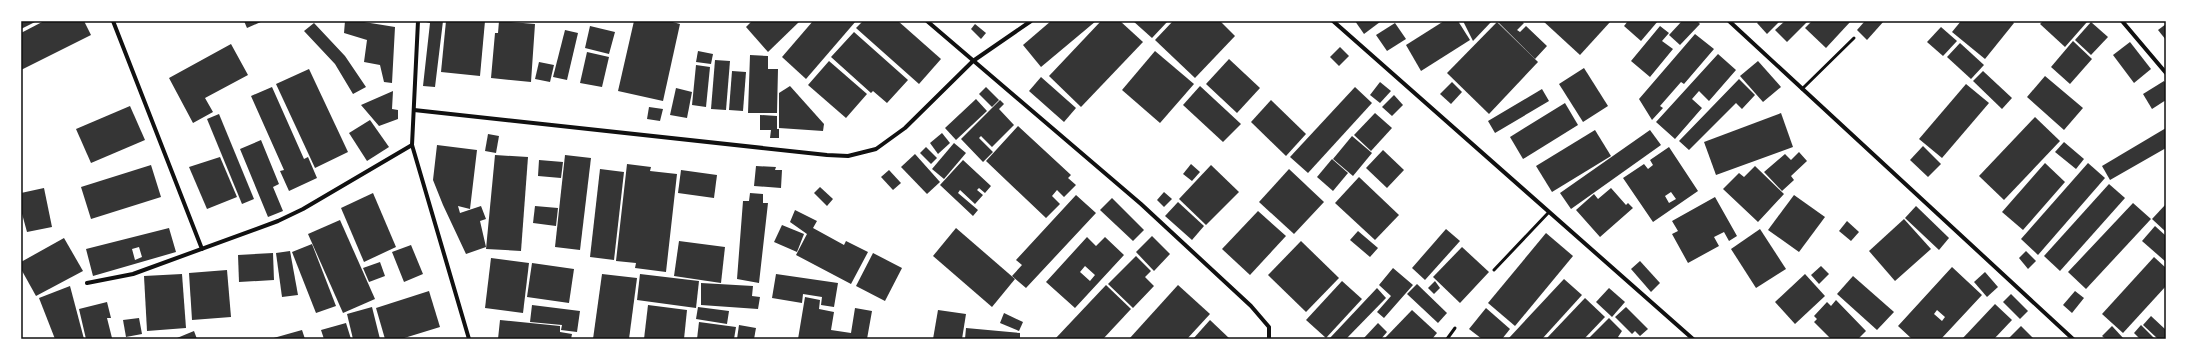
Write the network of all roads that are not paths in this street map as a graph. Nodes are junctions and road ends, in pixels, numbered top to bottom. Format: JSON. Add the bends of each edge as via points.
{"nodes":[{"id":1,"x":113,"y":21,"type":"edge"},
{"id":2,"x":418,"y":21,"type":"edge"},
{"id":3,"x":927,"y":21,"type":"edge"},
{"id":4,"x":1031,"y":21,"type":"edge"},
{"id":5,"x":1333,"y":21,"type":"edge"},
{"id":6,"x":1729,"y":21,"type":"edge"},
{"id":7,"x":2122,"y":21,"type":"edge"},
{"id":8,"x":1854,"y":38,"type":"dead end"},
{"id":9,"x":973,"y":61,"type":"junction"},
{"id":10,"x":2166,"y":73,"type":"edge"},
{"id":11,"x":1802,"y":88,"type":"junction"},
{"id":12,"x":414,"y":110,"type":"junction"},
{"id":13,"x":412,"y":144,"type":"junction"},
{"id":14,"x":1549,"y":212,"type":"junction"},
{"id":15,"x":202,"y":249,"type":"junction"},
{"id":16,"x":1494,"y":270,"type":"dead end"},
{"id":17,"x":87,"y":283,"type":"dead end"},
{"id":18,"x":1455,"y":328,"type":"dead end"},
{"id":19,"x":470,"y":339,"type":"edge"},
{"id":20,"x":1269,"y":339,"type":"edge"},
{"id":21,"x":1447,"y":339,"type":"edge"},
{"id":22,"x":1693,"y":339,"type":"edge"},
{"id":23,"x":2073,"y":339,"type":"edge"}],
"edges":[{"from":1,"to":15,"type":"street"},
{"from":2,"to":12,"type":"street"},
{"from":3,"to":9,"type":"street"},
{"from":4,"to":9,"type":"street"},
{"from":5,"to":14,"type":"street"},
{"from":6,"to":11,"type":"street"},
{"from":7,"to":10,"type":"street"},
{"from":8,"to":11,"type":"lane"},
{"from":9,"to":12,"type":"street","via":[[905,128],[876,149],[848,156]]},
{"from":9,"to":20,"type":"street","via":[[1141,204],[1251,306],[1268,327]]},
{"from":11,"to":23,"type":"street"},
{"from":12,"to":13,"type":"street"},
{"from":13,"to":15,"type":"street","via":[[303,209]]},
{"from":13,"to":19,"type":"street"},
{"from":14,"to":16,"type":"lane"},
{"from":14,"to":22,"type":"street"},
{"from":15,"to":17,"type":"street","via":[[133,274]]},
{"from":18,"to":21,"type":"lane"}]}
